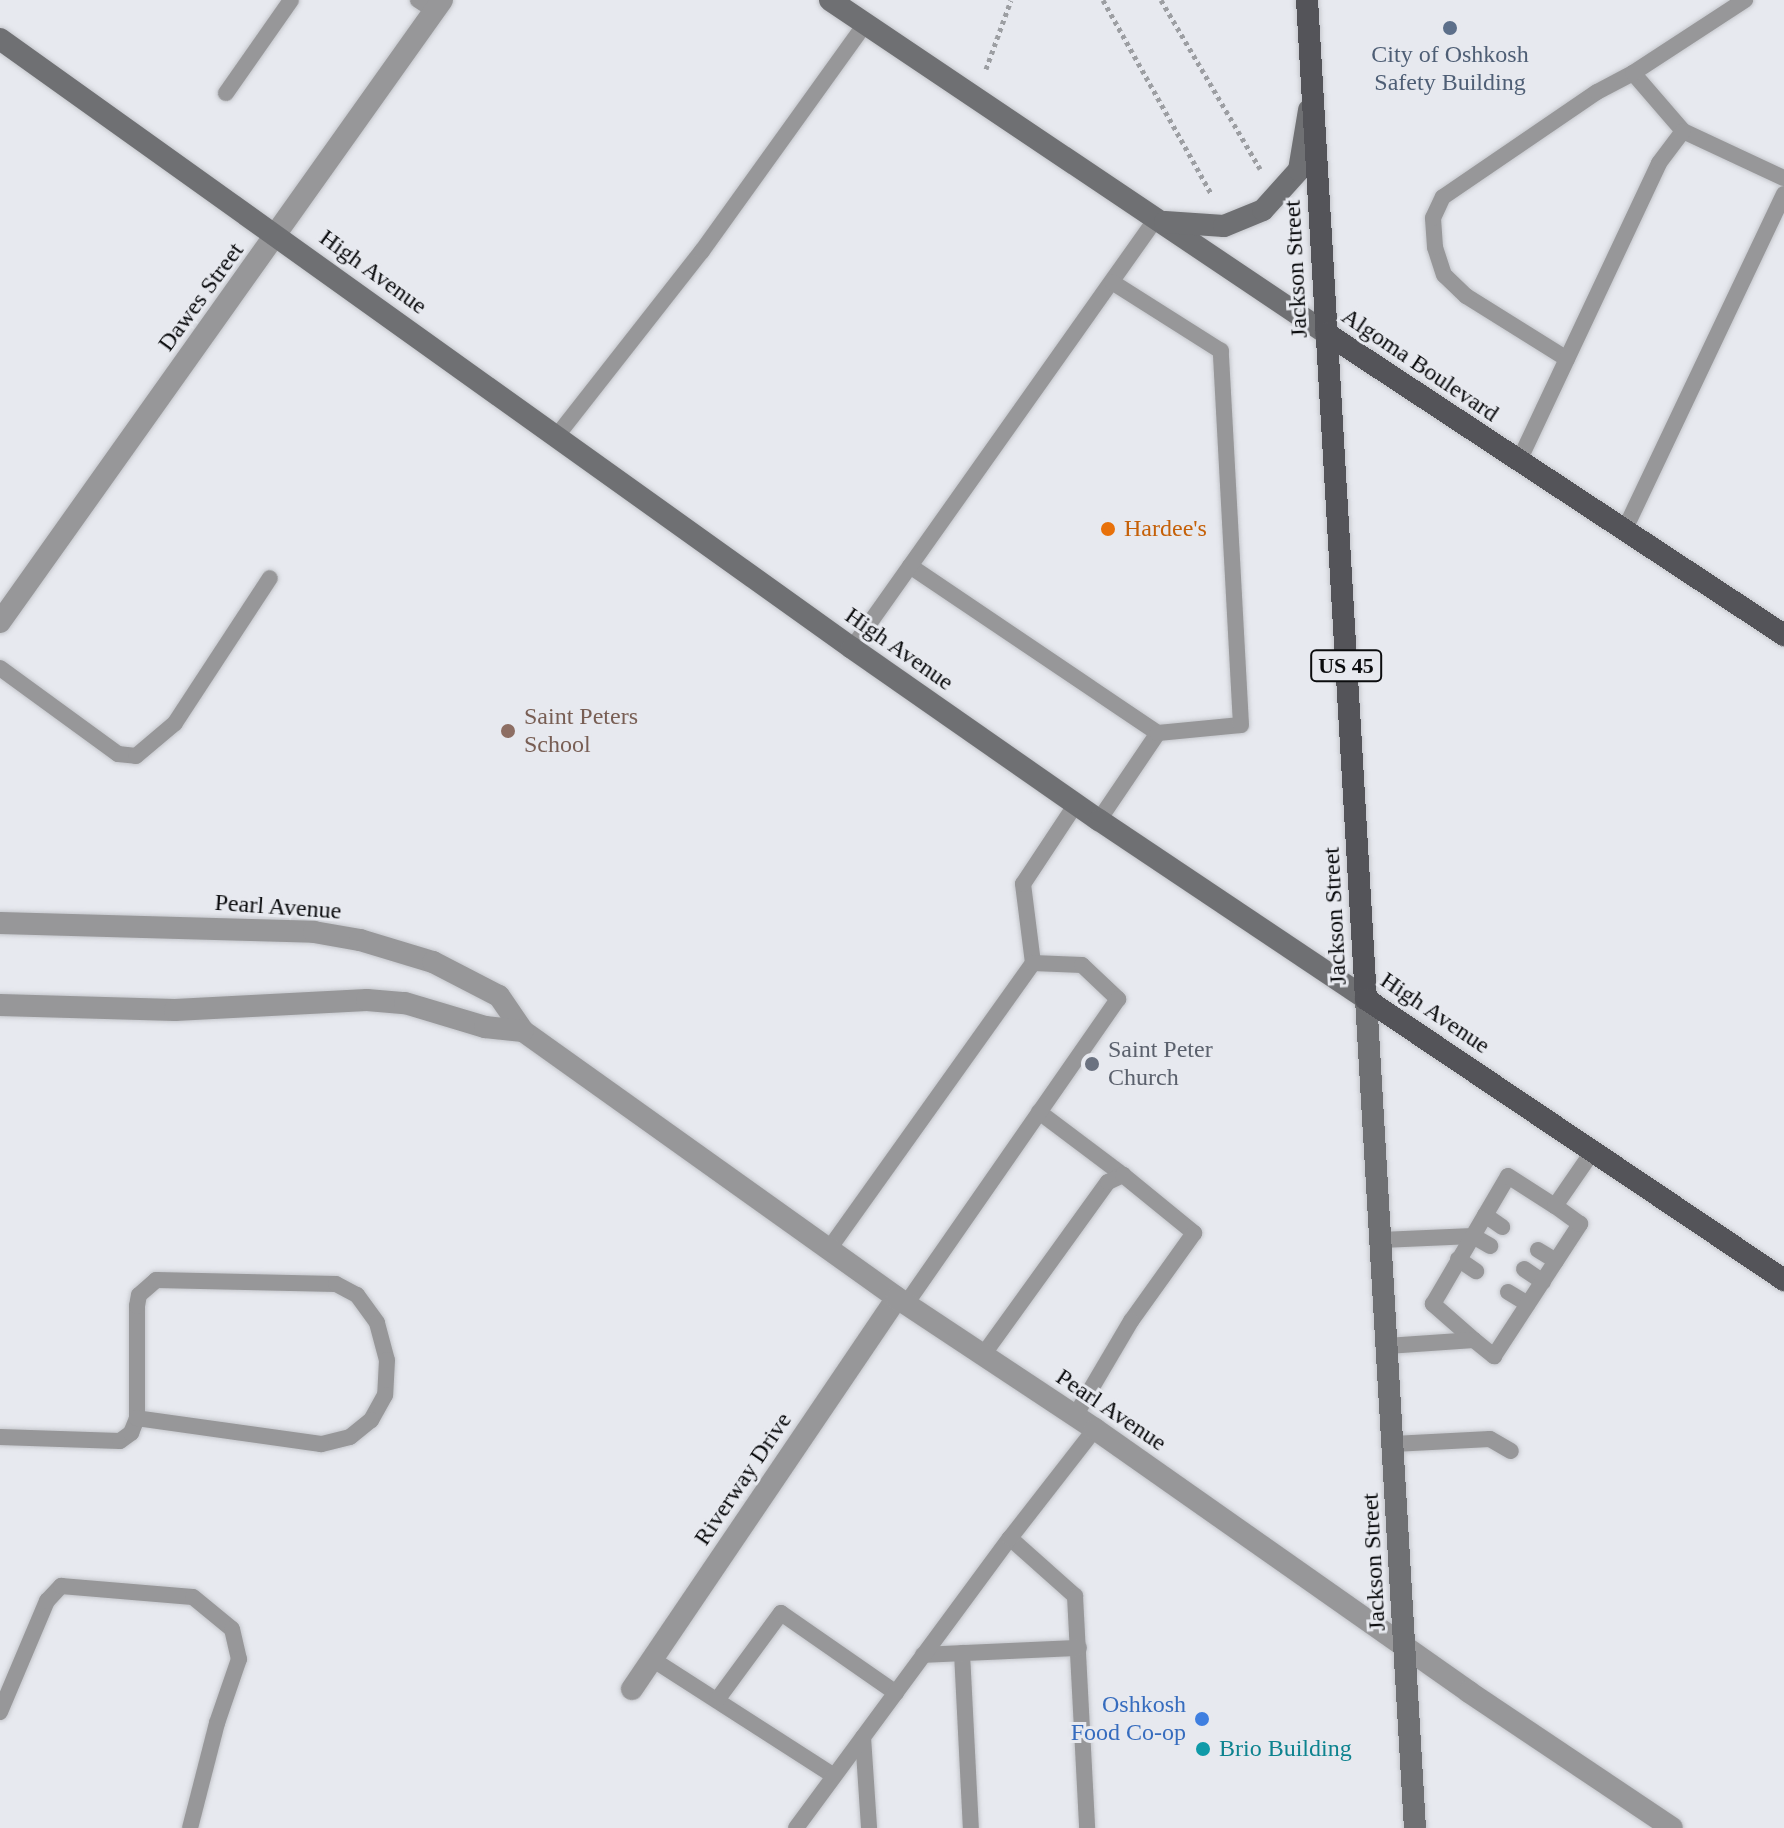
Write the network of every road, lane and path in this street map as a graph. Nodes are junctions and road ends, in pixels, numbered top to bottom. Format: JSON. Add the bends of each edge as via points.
{"nodes":[{"id":1,"x":291,"y":0,"type":"edge"},
{"id":2,"x":830,"y":0,"type":"edge"},
{"id":3,"x":1011,"y":0,"type":"edge"},
{"id":4,"x":1103,"y":0,"type":"edge"},
{"id":5,"x":1161,"y":0,"type":"edge"},
{"id":6,"x":1307,"y":0,"type":"edge"},
{"id":7,"x":1745,"y":0,"type":"edge"},
{"id":8,"x":432,"y":4,"type":"edge"},
{"id":9,"x":865,"y":24,"type":"junction"},
{"id":10,"x":0,"y":39,"type":"edge"},
{"id":11,"x":1633,"y":73,"type":"junction"},
{"id":12,"x":1312,"y":89,"type":"junction"},
{"id":13,"x":226,"y":93,"type":"dead end"},
{"id":14,"x":970,"y":93,"type":"junction"},
{"id":15,"x":1683,"y":131,"type":"junction"},
{"id":16,"x":1261,"y":170,"type":"dead end"},
{"id":17,"x":1784,"y":178,"type":"edge"},
{"id":18,"x":1784,"y":194,"type":"edge"},
{"id":19,"x":1213,"y":197,"type":"dead end"},
{"id":20,"x":1155,"y":220,"type":"junction"},
{"id":21,"x":277,"y":235,"type":"junction"},
{"id":22,"x":1112,"y":282,"type":"junction"},
{"id":23,"x":1326,"y":333,"type":"junction"},
{"id":24,"x":1567,"y":359,"type":"junction"},
{"id":25,"x":556,"y":437,"type":"junction"},
{"id":26,"x":1518,"y":463,"type":"junction"},
{"id":27,"x":1624,"y":531,"type":"junction"},
{"id":28,"x":910,"y":566,"type":"junction"},
{"id":29,"x":270,"y":578,"type":"dead end"},
{"id":30,"x":0,"y":622,"type":"edge"},
{"id":31,"x":1784,"y":635,"type":"edge"},
{"id":32,"x":852,"y":648,"type":"junction"},
{"id":33,"x":0,"y":668,"type":"edge"},
{"id":34,"x":1158,"y":733,"type":"junction"},
{"id":35,"x":1076,"y":804,"type":"junction"},
{"id":36,"x":1099,"y":820,"type":"junction"},
{"id":37,"x":0,"y":923,"type":"edge"},
{"id":38,"x":1033,"y":963,"type":"junction"},
{"id":39,"x":1366,"y":999,"type":"junction"},
{"id":40,"x":0,"y":1005,"type":"edge"},
{"id":41,"x":523,"y":1031,"type":"junction"},
{"id":42,"x":1039,"y":1112,"type":"junction"},
{"id":43,"x":1593,"y":1151,"type":"junction"},
{"id":44,"x":1123,"y":1175,"type":"junction"},
{"id":45,"x":1555,"y":1206,"type":"junction"},
{"id":46,"x":1485,"y":1215,"type":"junction"},
{"id":47,"x":1502,"y":1227,"type":"dead end"},
{"id":48,"x":1473,"y":1236,"type":"junction"},
{"id":49,"x":1381,"y":1240,"type":"junction"},
{"id":50,"x":1490,"y":1246,"type":"dead end"},
{"id":51,"x":829,"y":1249,"type":"junction"},
{"id":52,"x":1538,"y":1250,"type":"dead end"},
{"id":53,"x":1458,"y":1259,"type":"junction"},
{"id":54,"x":1556,"y":1261,"type":"junction"},
{"id":55,"x":1524,"y":1269,"type":"dead end"},
{"id":56,"x":1476,"y":1271,"type":"dead end"},
{"id":57,"x":1784,"y":1280,"type":"edge"},
{"id":58,"x":1543,"y":1282,"type":"junction"},
{"id":59,"x":1508,"y":1292,"type":"dead end"},
{"id":60,"x":902,"y":1301,"type":"junction"},
{"id":61,"x":1528,"y":1304,"type":"junction"},
{"id":62,"x":1474,"y":1340,"type":"junction"},
{"id":63,"x":1387,"y":1346,"type":"junction"},
{"id":64,"x":983,"y":1355,"type":"junction"},
{"id":65,"x":1075,"y":1416,"type":"junction"},
{"id":66,"x":137,"y":1418,"type":"junction"},
{"id":67,"x":1095,"y":1429,"type":"junction"},
{"id":68,"x":0,"y":1437,"type":"edge"},
{"id":69,"x":1393,"y":1444,"type":"junction"},
{"id":70,"x":1511,"y":1451,"type":"dead end"},
{"id":71,"x":1010,"y":1538,"type":"junction"},
{"id":72,"x":1405,"y":1646,"type":"junction"},
{"id":73,"x":1079,"y":1648,"type":"junction"},
{"id":74,"x":962,"y":1653,"type":"junction"},
{"id":75,"x":923,"y":1655,"type":"junction"},
{"id":76,"x":652,"y":1659,"type":"junction"},
{"id":77,"x":632,"y":1689,"type":"dead end"},
{"id":78,"x":896,"y":1693,"type":"junction"},
{"id":79,"x":717,"y":1700,"type":"junction"},
{"id":80,"x":0,"y":1712,"type":"edge"},
{"id":81,"x":863,"y":1737,"type":"junction"},
{"id":82,"x":834,"y":1776,"type":"junction"},
{"id":83,"x":190,"y":1828,"type":"edge"},
{"id":84,"x":796,"y":1828,"type":"edge"},
{"id":85,"x":869,"y":1828,"type":"edge"},
{"id":86,"x":971,"y":1828,"type":"edge"},
{"id":87,"x":1087,"y":1828,"type":"edge"},
{"id":88,"x":1415,"y":1828,"type":"edge"},
{"id":89,"x":1672,"y":1828,"type":"edge"}],
"edges":[{"from":1,"to":13,"type":"lane"},
{"from":2,"to":9,"type":"main road","name":"Algoma Boulevard"},
{"from":3,"to":14,"type":"path","via":[[991,60]]},
{"from":4,"to":19,"type":"path"},
{"from":5,"to":16,"type":"path"},
{"from":6,"to":12,"type":"main road","name":"Jackson Street","number":"US 45"},
{"from":7,"to":11,"type":"lane"},
{"from":8,"to":21,"type":"street","name":"Dawes Street"},
{"from":9,"to":14,"type":"main road","name":"Algoma Boulevard"},
{"from":9,"to":25,"type":"lane","via":[[702,251]]},
{"from":10,"to":21,"type":"main road","name":"High Avenue"},
{"from":11,"to":15,"type":"lane"},
{"from":11,"to":24,"type":"lane","via":[[1443,197],[1433,218],[1444,275],[1466,296]]},
{"from":12,"to":20,"type":"main road","via":[[1299,170],[1263,210],[1224,226]]},
{"from":12,"to":23,"type":"main road","name":"Jackson Street","number":"US 45"},
{"from":14,"to":20,"type":"main road","name":"Algoma Boulevard"},
{"from":15,"to":17,"type":"lane"},
{"from":15,"to":24,"type":"lane","via":[[1659,163]]},
{"from":18,"to":27,"type":"lane"},
{"from":20,"to":22,"type":"lane"},
{"from":20,"to":23,"type":"main road","name":"Algoma Boulevard"},
{"from":21,"to":25,"type":"main road","name":"High Avenue"},
{"from":21,"to":30,"type":"street","name":"Dawes Street"},
{"from":22,"to":28,"type":"lane"},
{"from":22,"to":34,"type":"lane","via":[[1221,351],[1241,725]]},
{"from":23,"to":26,"type":"main road","name":"Algoma Boulevard"},
{"from":23,"to":39,"type":"main road","name":"Jackson Street","number":"US 45"},
{"from":24,"to":26,"type":"lane"},
{"from":25,"to":32,"type":"main road","name":"High Avenue"},
{"from":26,"to":27,"type":"main road","name":"Algoma Boulevard"},
{"from":27,"to":31,"type":"main road","name":"Algoma Boulevard"},
{"from":28,"to":32,"type":"lane"},
{"from":28,"to":34,"type":"lane"},
{"from":29,"to":33,"type":"lane","via":[[175,723],[136,756],[118,754]]},
{"from":32,"to":35,"type":"main road","name":"High Avenue"},
{"from":34,"to":36,"type":"lane"},
{"from":35,"to":36,"type":"main road","name":"High Avenue"},
{"from":35,"to":38,"type":"lane","via":[[1023,884]]},
{"from":36,"to":39,"type":"main road","name":"High Avenue"},
{"from":37,"to":41,"type":"street","name":"Pearl Avenue","via":[[262,928],[360,940],[433,962],[499,996]]},
{"from":38,"to":42,"type":"lane","via":[[1082,965],[1118,999]]},
{"from":38,"to":51,"type":"lane"},
{"from":39,"to":43,"type":"main road","name":"High Avenue"},
{"from":39,"to":49,"type":"main road","name":"Jackson Street"},
{"from":40,"to":41,"type":"street","name":"Pearl Avenue","via":[[175,1010],[367,1000],[405,1003],[485,1027]]},
{"from":41,"to":51,"type":"street","name":"Pearl Avenue"},
{"from":42,"to":44,"type":"lane"},
{"from":42,"to":60,"type":"lane"},
{"from":43,"to":45,"type":"lane"},
{"from":43,"to":57,"type":"main road","name":"High Avenue"},
{"from":44,"to":64,"type":"lane","via":[[1108,1182]]},
{"from":44,"to":65,"type":"lane","via":[[1194,1233],[1131,1321]]},
{"from":45,"to":46,"type":"lane","via":[[1508,1176]]},
{"from":45,"to":54,"type":"lane","via":[[1580,1224]]},
{"from":46,"to":47,"type":"lane"},
{"from":46,"to":48,"type":"lane"},
{"from":48,"to":49,"type":"lane"},
{"from":48,"to":50,"type":"lane"},
{"from":48,"to":53,"type":"lane"},
{"from":49,"to":63,"type":"main road","name":"Jackson Street"},
{"from":51,"to":60,"type":"street","name":"Pearl Avenue"},
{"from":52,"to":54,"type":"lane"},
{"from":53,"to":56,"type":"lane"},
{"from":53,"to":62,"type":"lane","via":[[1433,1304]]},
{"from":54,"to":58,"type":"lane"},
{"from":55,"to":58,"type":"lane"},
{"from":58,"to":61,"type":"lane"},
{"from":59,"to":61,"type":"lane"},
{"from":60,"to":64,"type":"street","name":"Pearl Avenue"},
{"from":60,"to":76,"type":"street","name":"Riverway Drive"},
{"from":61,"to":62,"type":"lane","via":[[1494,1356]]},
{"from":62,"to":63,"type":"lane"},
{"from":63,"to":69,"type":"main road","name":"Jackson Street"},
{"from":64,"to":65,"type":"street","name":"Pearl Avenue"},
{"from":65,"to":67,"type":"street","name":"Pearl Avenue"},
{"from":66,"to":66,"type":"lane","via":[[137,1306],[139,1295],[156,1280],[336,1284],[357,1295],[377,1323],[387,1360],[385,1395],[371,1420],[350,1437],[321,1444]]},
{"from":66,"to":68,"type":"lane","via":[[131,1433],[120,1441]]},
{"from":67,"to":71,"type":"lane"},
{"from":67,"to":72,"type":"street","name":"Pearl Avenue"},
{"from":69,"to":70,"type":"lane","via":[[1490,1439]]},
{"from":69,"to":72,"type":"main road","name":"Jackson Street"},
{"from":71,"to":73,"type":"lane","via":[[1075,1596]]},
{"from":71,"to":75,"type":"lane"},
{"from":72,"to":88,"type":"main road","name":"Jackson Street"},
{"from":72,"to":89,"type":"street","name":"Pearl Avenue"},
{"from":73,"to":74,"type":"lane"},
{"from":73,"to":87,"type":"lane"},
{"from":74,"to":75,"type":"lane"},
{"from":74,"to":86,"type":"lane"},
{"from":75,"to":78,"type":"lane"},
{"from":76,"to":77,"type":"street","name":"Riverway Drive"},
{"from":76,"to":79,"type":"lane"},
{"from":78,"to":79,"type":"lane","via":[[781,1613]]},
{"from":78,"to":81,"type":"lane"},
{"from":79,"to":82,"type":"lane"},
{"from":80,"to":83,"type":"lane","via":[[47,1601],[61,1586],[193,1597],[232,1629],[239,1659]]},
{"from":81,"to":82,"type":"lane"},
{"from":81,"to":85,"type":"lane"},
{"from":82,"to":84,"type":"lane"}]}
